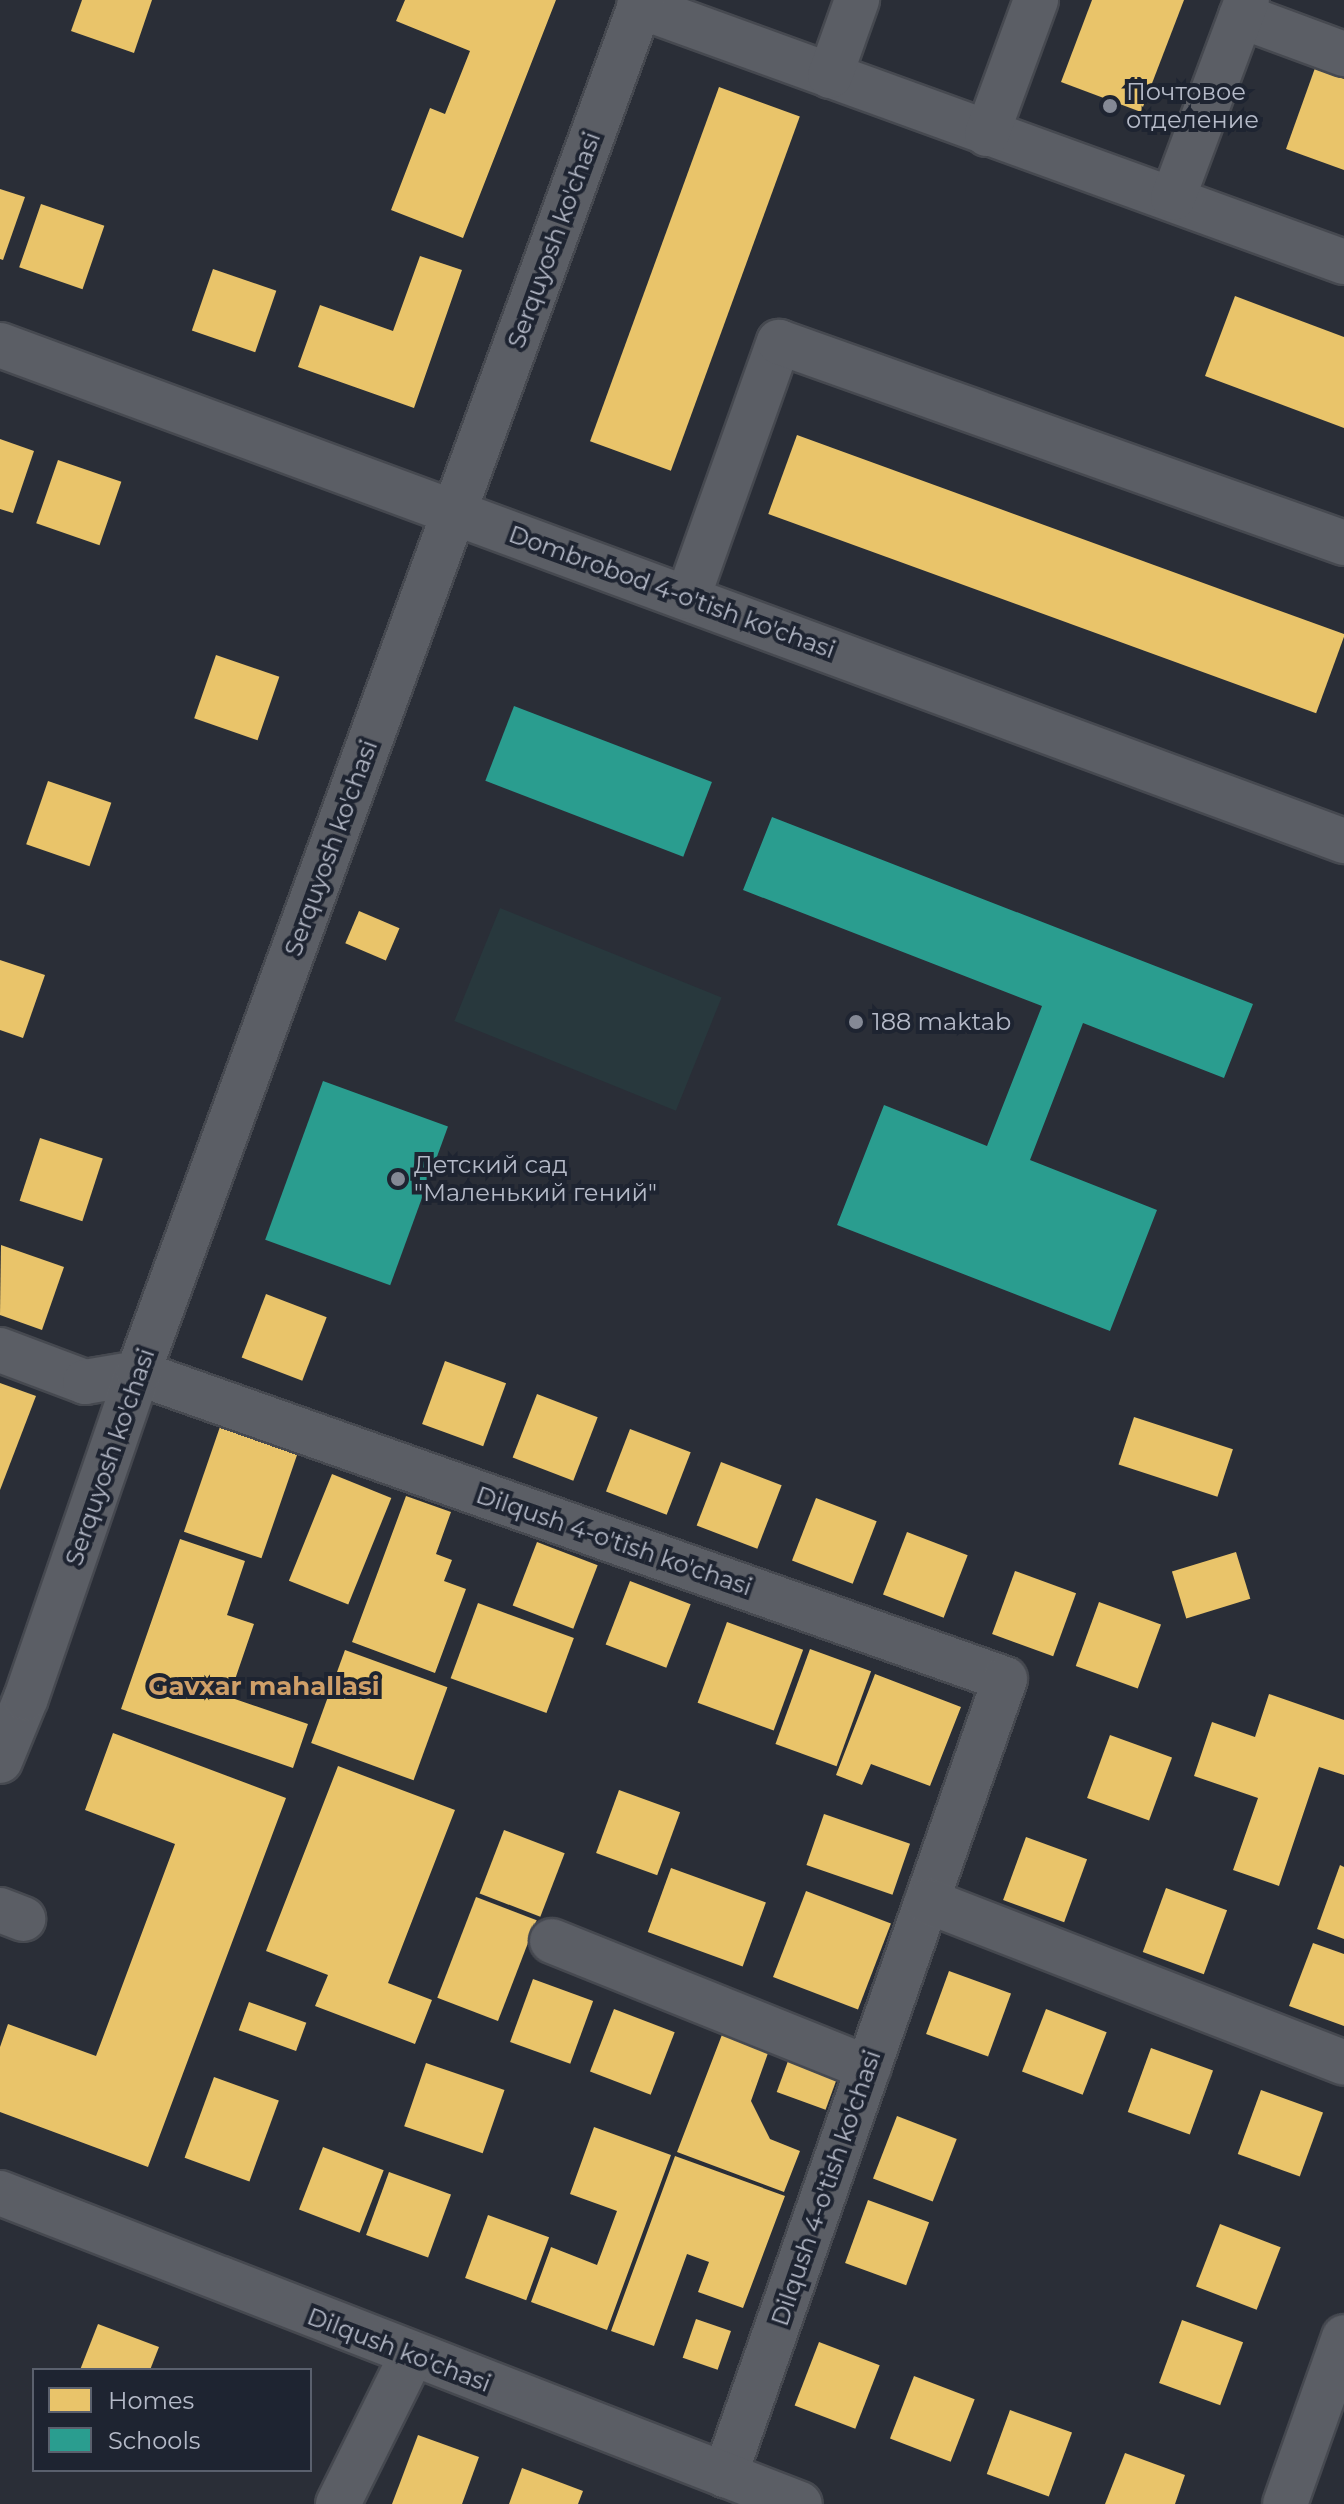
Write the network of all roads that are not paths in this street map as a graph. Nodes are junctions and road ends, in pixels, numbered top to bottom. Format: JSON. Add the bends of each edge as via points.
{"nodes":[{"id":1,"x":857,"y":0,"type":"edge"},
{"id":2,"x":1036,"y":0,"type":"edge"},
{"id":3,"x":640,"y":3,"type":"edge"},
{"id":4,"x":1244,"y":8,"type":"edge"},
{"id":5,"x":1344,"y":54,"type":"edge"},
{"id":6,"x":830,"y":76,"type":"junction"},
{"id":7,"x":987,"y":134,"type":"junction"},
{"id":8,"x":1173,"y":198,"type":"junction"},
{"id":9,"x":1344,"y":262,"type":"edge"},
{"id":10,"x":0,"y":345,"type":"edge"},
{"id":11,"x":455,"y":511,"type":"junction"},
{"id":12,"x":1344,"y":543,"type":"edge"},
{"id":13,"x":688,"y":597,"type":"junction"},
{"id":14,"x":1344,"y":841,"type":"edge"},
{"id":15,"x":0,"y":1350,"type":"edge"},
{"id":16,"x":138,"y":1373,"type":"junction"},
{"id":17,"x":0,"y":1761,"type":"edge"},
{"id":18,"x":927,"y":1901,"type":"junction"},
{"id":19,"x":552,"y":1941,"type":"dead end"},
{"id":20,"x":1344,"y":2063,"type":"edge"},
{"id":21,"x":868,"y":2068,"type":"junction"},
{"id":22,"x":0,"y":2193,"type":"edge"},
{"id":23,"x":1344,"y":2337,"type":"edge"},
{"id":24,"x":412,"y":2355,"type":"junction"},
{"id":25,"x":725,"y":2475,"type":"junction"},
{"id":26,"x":338,"y":2504,"type":"edge"},
{"id":27,"x":800,"y":2504,"type":"edge"},
{"id":28,"x":1285,"y":2504,"type":"edge"}],
"edges":[{"from":1,"to":6,"type":"street"},
{"from":2,"to":7,"type":"street"},
{"from":3,"to":6,"type":"street"},
{"from":3,"to":11,"type":"street","name":"Serquyosh ko'chasi"},
{"from":4,"to":5,"type":"street"},
{"from":4,"to":8,"type":"street"},
{"from":6,"to":7,"type":"street"},
{"from":7,"to":8,"type":"street"},
{"from":8,"to":9,"type":"street"},
{"from":10,"to":11,"type":"street","name":"Dombrobod 4-o'tish ko'chasi"},
{"from":11,"to":13,"type":"street","name":"Dombrobod 4-o'tish ko'chasi"},
{"from":11,"to":16,"type":"street","name":"Serquyosh ko'chasi"},
{"from":12,"to":13,"type":"street","via":[[779,342]]},
{"from":13,"to":14,"type":"street","name":"Dombrobod 4-o'tish ko'chasi"},
{"from":15,"to":16,"type":"street","name":"Dilqush 4-o'tish ko'chasi","via":[[85,1382]]},
{"from":16,"to":17,"type":"street","name":"Serquyosh ko'chasi"},
{"from":16,"to":18,"type":"street","name":"Dilqush 4-o'tish ko'chasi","via":[[1005,1679]]},
{"from":18,"to":20,"type":"street"},
{"from":18,"to":21,"type":"street","name":"Dilqush 4-o'tish ko'chasi"},
{"from":19,"to":21,"type":"street"},
{"from":21,"to":25,"type":"street","name":"Dilqush 4-o'tish ko'chasi"},
{"from":22,"to":24,"type":"street","name":"Dilqush ko'chasi"},
{"from":23,"to":28,"type":"street"},
{"from":24,"to":25,"type":"street","name":"Dilqush ko'chasi"},
{"from":24,"to":26,"type":"street"},
{"from":25,"to":27,"type":"street","name":"Dilqush ko'chasi"}]}
